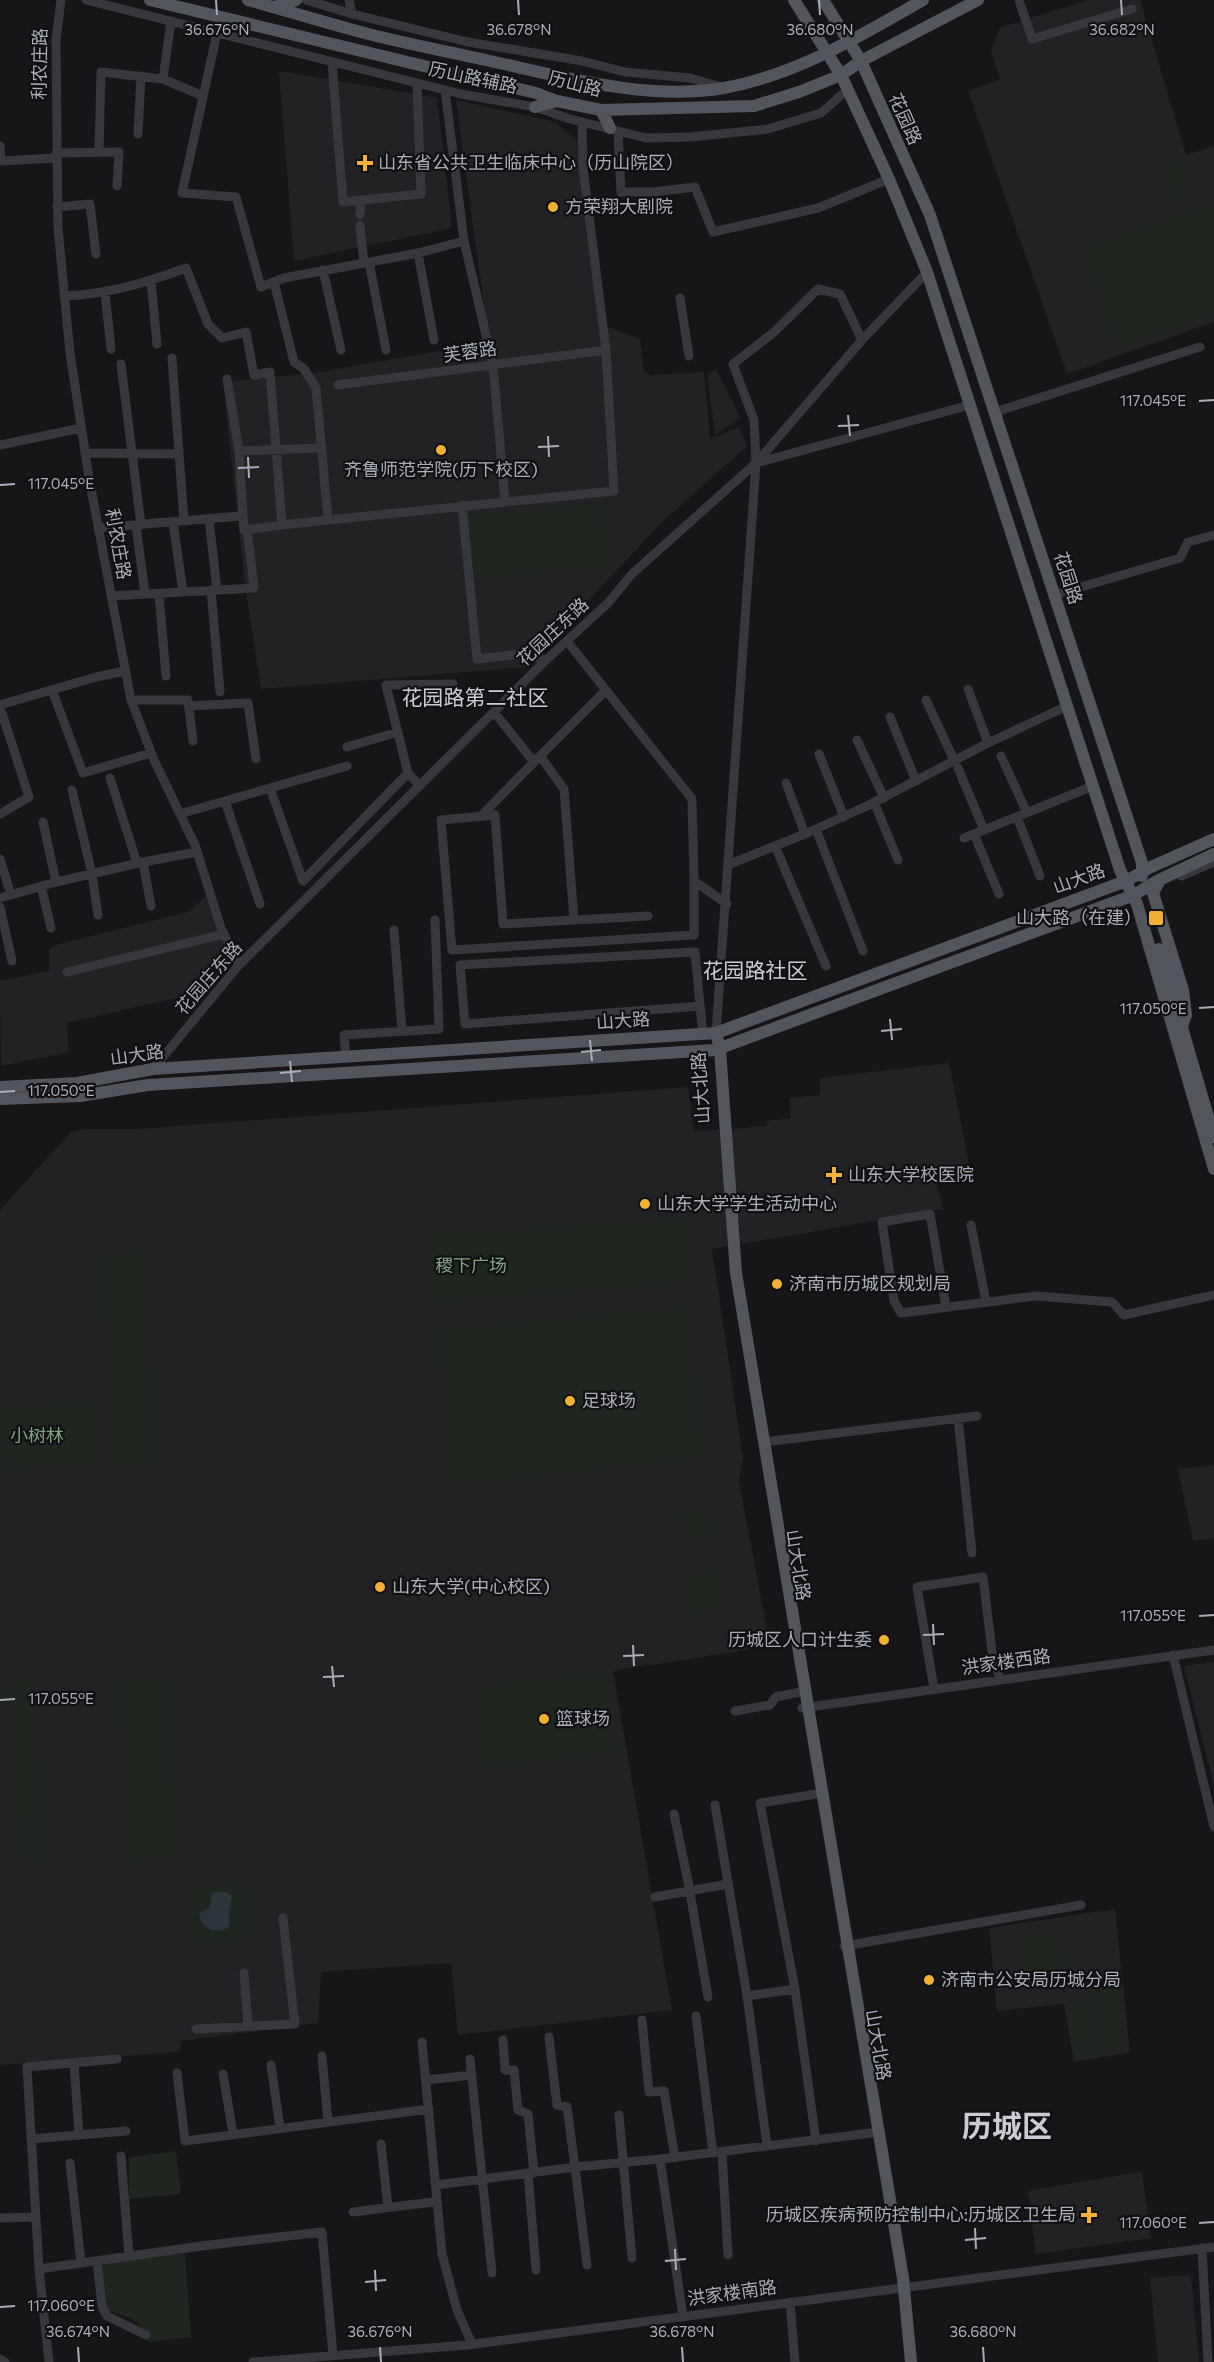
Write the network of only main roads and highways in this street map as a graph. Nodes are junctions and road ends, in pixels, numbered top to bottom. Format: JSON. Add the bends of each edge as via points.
{"nodes":[{"id":1,"x":150,"y":0,"type":"edge"},
{"id":2,"x":248,"y":0,"type":"edge"},
{"id":3,"x":296,"y":0,"type":"edge"},
{"id":4,"x":794,"y":0,"type":"edge"},
{"id":5,"x":823,"y":0,"type":"edge"},
{"id":6,"x":923,"y":0,"type":"edge"},
{"id":7,"x":978,"y":0,"type":"edge"},
{"id":8,"x":274,"y":7,"type":"junction"},
{"id":9,"x":850,"y":42,"type":"junction"},
{"id":10,"x":826,"y":53,"type":"junction"},
{"id":11,"x":861,"y":61,"type":"junction"},
{"id":12,"x":841,"y":75,"type":"junction"},
{"id":13,"x":557,"y":101,"type":"junction"},
{"id":14,"x":535,"y":107,"type":"road end"},
{"id":15,"x":601,"y":111,"type":"junction"},
{"id":16,"x":614,"y":129,"type":"road end"},
{"id":17,"x":1214,"y":840,"type":"edge"},
{"id":18,"x":1214,"y":854,"type":"edge"},
{"id":19,"x":1142,"y":873,"type":"junction"},
{"id":20,"x":1126,"y":881,"type":"junction"},
{"id":21,"x":1159,"y":883,"type":"junction"},
{"id":22,"x":1138,"y":893,"type":"junction"},
{"id":23,"x":1182,"y":1027,"type":"junction"},
{"id":24,"x":716,"y":1033,"type":"junction"},
{"id":25,"x":718,"y":1050,"type":"junction"},
{"id":26,"x":0,"y":1087,"type":"edge"},
{"id":27,"x":0,"y":1099,"type":"edge"},
{"id":28,"x":1214,"y":1137,"type":"edge"},
{"id":29,"x":1214,"y":1169,"type":"edge"},
{"id":30,"x":805,"y":1707,"type":"junction"},
{"id":31,"x":845,"y":1945,"type":"junction"},
{"id":32,"x":909,"y":2362,"type":"edge"}],
"edges":[{"from":1,"to":13,"type":"main road","name":"历山路"},
{"from":2,"to":8,"type":"main road","name":"历山路"},
{"from":3,"to":8,"type":"main road"},
{"from":4,"to":10,"type":"main road","name":"花园路"},
{"from":5,"to":9,"type":"main road","name":"花园路"},
{"from":6,"to":9,"type":"main road","name":"历山路"},
{"from":7,"to":11,"type":"main road","name":"历山路"},
{"from":8,"to":10,"type":"main road","name":"历山路","via":[[547,75],[618,87],[685,91],[723,88],[767,77]]},
{"from":9,"to":10,"type":"main road","name":"历山路"},
{"from":9,"to":11,"type":"main road","name":"花园路"},
{"from":10,"to":12,"type":"main road","name":"花园路"},
{"from":11,"to":12,"type":"main road","name":"历山路"},
{"from":11,"to":19,"type":"main road","name":"花园路","via":[[930,215]]},
{"from":12,"to":15,"type":"main road","name":"历山路","via":[[754,106]]},
{"from":12,"to":20,"type":"main road","name":"花园路","via":[[927,272]]},
{"from":13,"to":14,"type":"main road"},
{"from":13,"to":15,"type":"main road","name":"历山路"},
{"from":15,"to":16,"type":"main road"},
{"from":17,"to":19,"type":"main road","name":"山大路"},
{"from":18,"to":21,"type":"main road","name":"山大路"},
{"from":19,"to":20,"type":"main road","name":"山大路"},
{"from":19,"to":22,"type":"main road","name":"花园路"},
{"from":20,"to":22,"type":"main road","name":"花园路"},
{"from":20,"to":24,"type":"main road","name":"山大路"},
{"from":21,"to":22,"type":"main road","name":"山大路"},
{"from":21,"to":23,"type":"main road","via":[[1153,893],[1183,990],[1186,1015]]},
{"from":22,"to":23,"type":"main road","name":"花园路"},
{"from":22,"to":25,"type":"main road","name":"山大路"},
{"from":22,"to":29,"type":"main road","name":"花园路"},
{"from":23,"to":28,"type":"main road","name":"花园路"},
{"from":24,"to":25,"type":"main road","name":"山大北路"},
{"from":24,"to":26,"type":"main road","name":"山大路","via":[[153,1070],[77,1083]]},
{"from":25,"to":27,"type":"main road","name":"山大路","via":[[148,1084],[80,1096]]},
{"from":25,"to":30,"type":"main road","name":"山大北路","via":[[736,1273]]},
{"from":25,"to":30,"type":"main road","name":"山大北路","via":[[733,1284]]},
{"from":30,"to":31,"type":"main road","name":"山大北路"},
{"from":30,"to":31,"type":"main road","name":"山大北路"},
{"from":31,"to":32,"type":"main road","name":"山大北路","via":[[902,2287]]}]}
